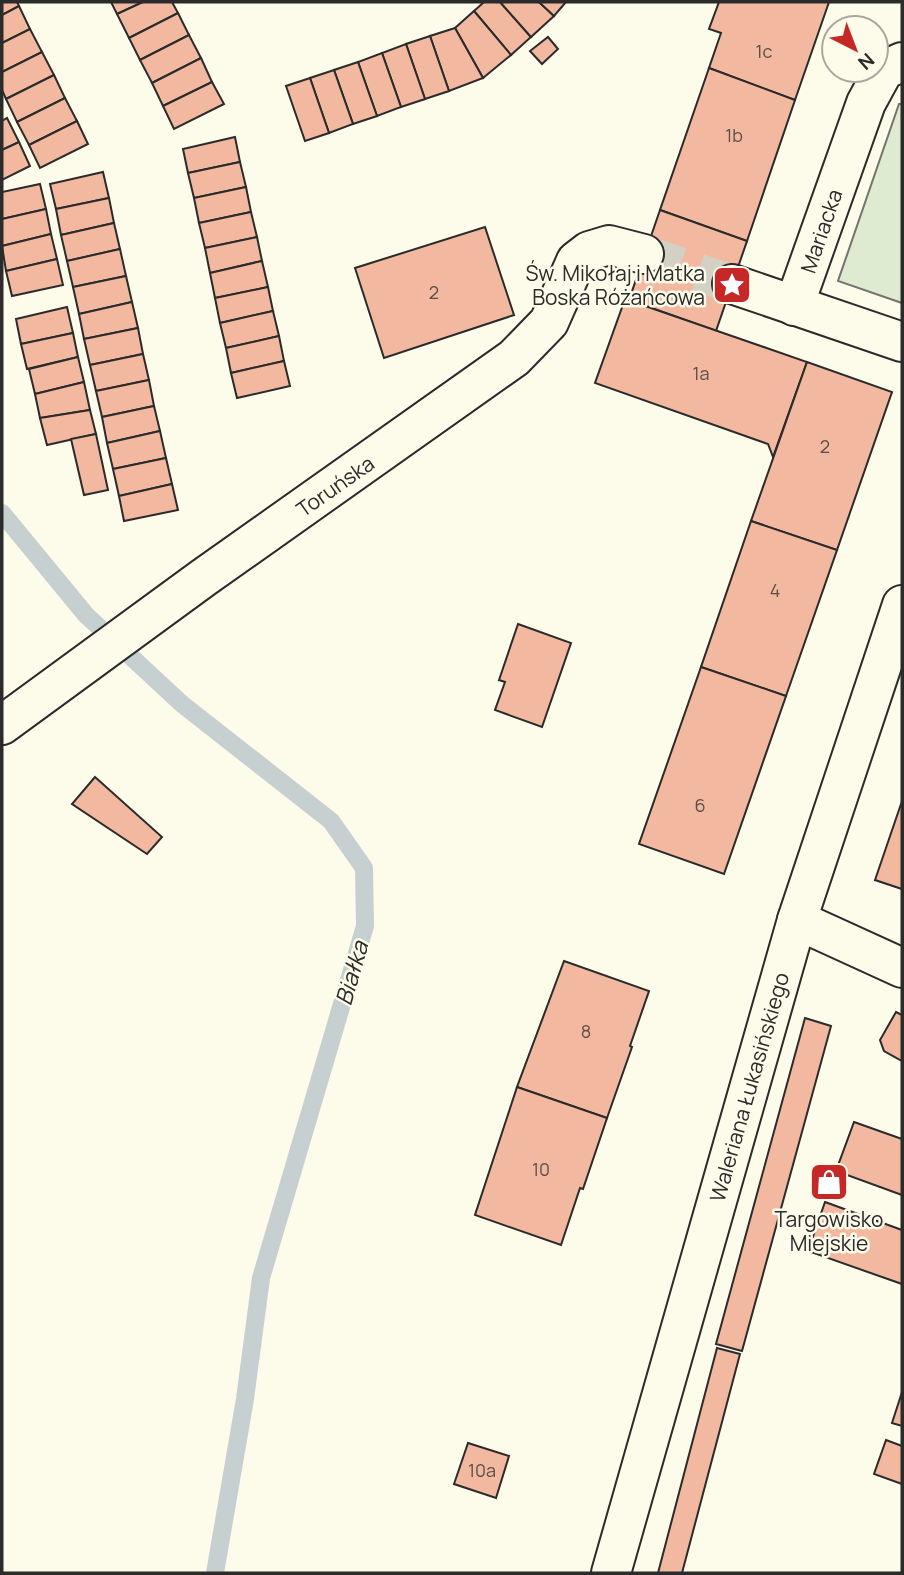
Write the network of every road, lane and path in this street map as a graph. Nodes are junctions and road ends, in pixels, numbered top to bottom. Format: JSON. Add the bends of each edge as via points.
{"nodes":[{"id":1,"x":902,"y":62,"type":"edge"},
{"id":2,"x":644,"y":254,"type":"tunnel mouth"},
{"id":3,"x":732,"y":285,"type":"tunnel mouth"},
{"id":4,"x":794,"y":306,"type":"junction"},
{"id":5,"x":902,"y":342,"type":"edge"},
{"id":6,"x":902,"y":605,"type":"edge"},
{"id":7,"x":2,"y":725,"type":"edge"},
{"id":8,"x":797,"y":920,"type":"junction"},
{"id":9,"x":902,"y":968,"type":"edge"},
{"id":10,"x":611,"y":1573,"type":"edge"}],
"edges":[{"from":1,"to":4,"type":"street","name":"Mariacka","via":[[884,70],[866,103]]},
{"from":2,"to":7,"type":"street","name":"Toruńska","via":[[609,245],[589,251],[576,261],[549,322],[514,358]]},
{"from":3,"to":4,"type":"street"},
{"from":4,"to":5,"type":"street"},
{"from":6,"to":8,"type":"street","name":"Waleriana Łukasińskiego"},
{"from":8,"to":9,"type":"street"},
{"from":8,"to":10,"type":"street","name":"Waleriana Łukasińskiego"}]}
